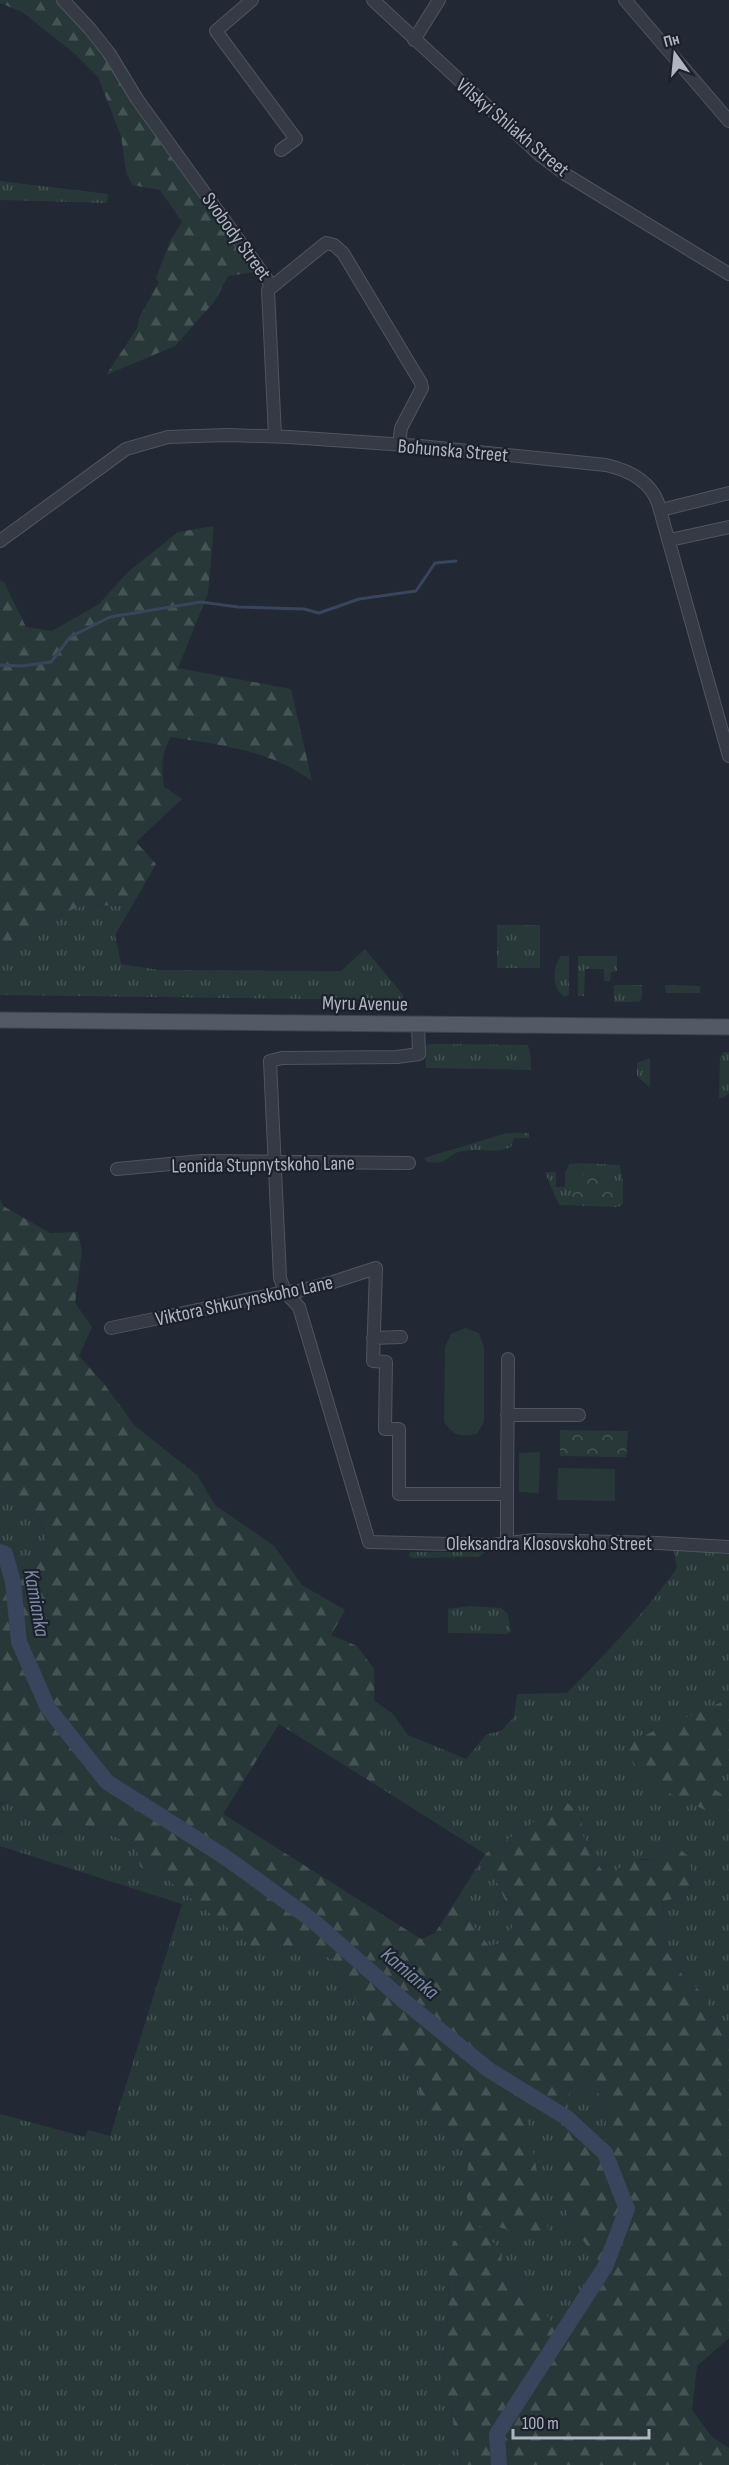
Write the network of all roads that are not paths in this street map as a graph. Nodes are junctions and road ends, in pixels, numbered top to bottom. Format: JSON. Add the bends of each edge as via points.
{"nodes":[{"id":1,"x":63,"y":0,"type":"edge"},
{"id":2,"x":252,"y":0,"type":"edge"},
{"id":3,"x":373,"y":0,"type":"edge"},
{"id":4,"x":439,"y":0,"type":"edge"},
{"id":5,"x":625,"y":0,"type":"edge"},
{"id":6,"x":414,"y":40,"type":"junction"},
{"id":7,"x":729,"y":121,"type":"edge"},
{"id":8,"x":281,"y":150,"type":"dead end"},
{"id":9,"x":729,"y":274,"type":"edge"},
{"id":10,"x":271,"y":285,"type":"junction"},
{"id":11,"x":275,"y":436,"type":"junction"},
{"id":12,"x":399,"y":444,"type":"junction"},
{"id":13,"x":729,"y":493,"type":"edge"},
{"id":14,"x":661,"y":510,"type":"junction"},
{"id":15,"x":729,"y":527,"type":"edge"},
{"id":16,"x":0,"y":540,"type":"edge"},
{"id":17,"x":670,"y":540,"type":"junction"},
{"id":18,"x":729,"y":756,"type":"edge"},
{"id":19,"x":0,"y":1020,"type":"edge"},
{"id":20,"x":418,"y":1025,"type":"junction"},
{"id":21,"x":729,"y":1027,"type":"edge"},
{"id":22,"x":275,"y":1161,"type":"junction"},
{"id":23,"x":409,"y":1162,"type":"dead end"},
{"id":24,"x":117,"y":1169,"type":"dead end"},
{"id":25,"x":285,"y":1292,"type":"junction"},
{"id":26,"x":111,"y":1328,"type":"dead end"},
{"id":27,"x":401,"y":1337,"type":"dead end"},
{"id":28,"x":373,"y":1338,"type":"junction"},
{"id":29,"x":507,"y":1359,"type":"dead end"},
{"id":30,"x":579,"y":1414,"type":"dead end"},
{"id":31,"x":507,"y":1415,"type":"junction"},
{"id":32,"x":507,"y":1494,"type":"junction"},
{"id":33,"x":507,"y":1541,"type":"junction"},
{"id":34,"x":729,"y":1547,"type":"edge"}],
"edges":[{"from":1,"to":10,"type":"street","name":"Svobody Street","via":[[109,53],[137,99]]},
{"from":2,"to":8,"type":"street","via":[[216,31],[296,139]]},
{"from":3,"to":6,"type":"street","name":"Vilskyi Shliakh Street"},
{"from":4,"to":6,"type":"street"},
{"from":5,"to":7,"type":"street"},
{"from":6,"to":9,"type":"street","name":"Vilskyi Shliakh Street","via":[[553,165]]},
{"from":10,"to":11,"type":"street","via":[[268,290]]},
{"from":10,"to":12,"type":"street","name":"Svobody Street","via":[[326,243],[344,254],[421,383],[401,429]]},
{"from":11,"to":12,"type":"street","name":"Bohunska Street"},
{"from":11,"to":16,"type":"street","name":"Bohunska Street","via":[[168,437],[126,449]]},
{"from":12,"to":14,"type":"street","name":"Bohunska Street","via":[[613,466],[648,486]]},
{"from":13,"to":14,"type":"street"},
{"from":14,"to":17,"type":"street","name":"Bohunska Street"},
{"from":15,"to":17,"type":"street"},
{"from":17,"to":18,"type":"street","name":"Bohunska Street"},
{"from":19,"to":20,"type":"main road","name":"Myru Avenue"},
{"from":20,"to":21,"type":"main road","name":"Myru Avenue"},
{"from":20,"to":22,"type":"street","via":[[419,1054],[270,1061]]},
{"from":22,"to":23,"type":"street","name":"Leonida Stupnytskoho Lane"},
{"from":22,"to":24,"type":"street","name":"Leonida Stupnytskoho Lane","via":[[202,1161]]},
{"from":22,"to":25,"type":"street","via":[[280,1278]]},
{"from":25,"to":26,"type":"street","name":"Viktora Shkurynskoho Lane"},
{"from":25,"to":28,"type":"street","name":"Viktora Shkurynskoho Lane","via":[[376,1268]]},
{"from":25,"to":33,"type":"street","name":"Oleksandra Klosovskoho Street","via":[[299,1307],[369,1542],[491,1545]]},
{"from":27,"to":28,"type":"street"},
{"from":28,"to":32,"type":"street","via":[[373,1361],[386,1362],[385,1429],[399,1429],[399,1494]]},
{"from":29,"to":31,"type":"street"},
{"from":30,"to":31,"type":"street"},
{"from":31,"to":32,"type":"street"},
{"from":32,"to":33,"type":"street"},
{"from":33,"to":34,"type":"street","name":"Oleksandra Klosovskoho Street"}]}
